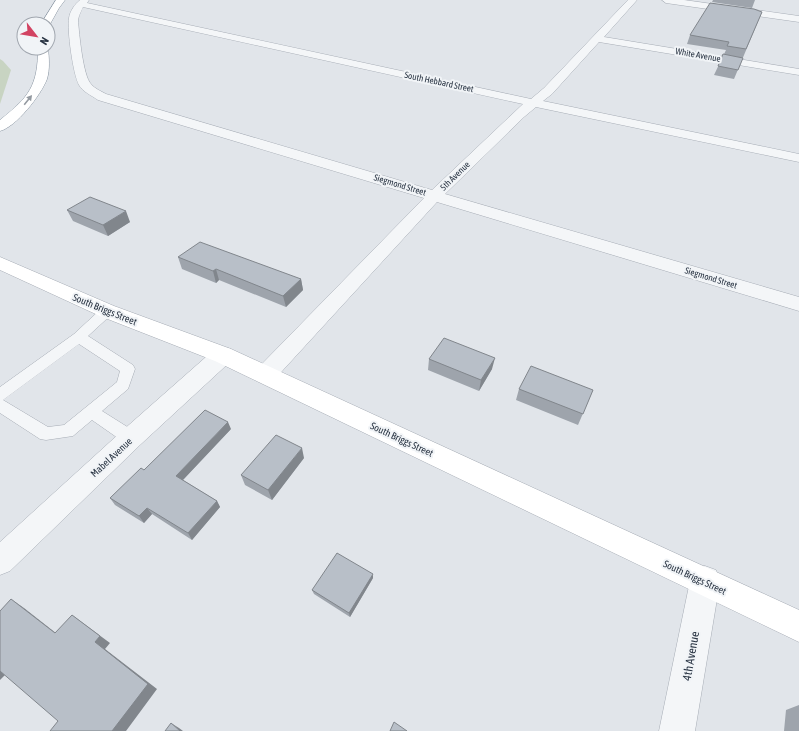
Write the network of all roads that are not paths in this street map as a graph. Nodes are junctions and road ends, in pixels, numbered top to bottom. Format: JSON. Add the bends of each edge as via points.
{"nodes":[{"id":1,"x":61,"y":0,"type":"edge"},
{"id":2,"x":633,"y":0,"type":"edge"},
{"id":3,"x":666,"y":0,"type":"edge"},
{"id":4,"x":82,"y":2,"type":"edge"},
{"id":5,"x":50,"y":16,"type":"edge"},
{"id":6,"x":799,"y":19,"type":"edge"},
{"id":7,"x":597,"y":38,"type":"junction"},
{"id":8,"x":43,"y":56,"type":"edge"},
{"id":9,"x":799,"y":72,"type":"edge"},
{"id":10,"x":534,"y":103,"type":"junction"},
{"id":11,"x":0,"y":127,"type":"edge"},
{"id":12,"x":799,"y":158,"type":"edge"},
{"id":13,"x":435,"y":195,"type":"junction"},
{"id":14,"x":0,"y":263,"type":"edge"},
{"id":15,"x":799,"y":304,"type":"edge"},
{"id":16,"x":107,"y":311,"type":"junction"},
{"id":17,"x":79,"y":337,"type":"junction"},
{"id":18,"x":224,"y":355,"type":"junction"},
{"id":19,"x":265,"y":375,"type":"junction"},
{"id":20,"x":0,"y":395,"type":"edge"},
{"id":21,"x":0,"y":405,"type":"edge"},
{"id":22,"x":91,"y":412,"type":"junction"},
{"id":23,"x":131,"y":438,"type":"junction"},
{"id":24,"x":0,"y":561,"type":"edge"},
{"id":25,"x":704,"y":581,"type":"junction"},
{"id":26,"x":799,"y":626,"type":"edge"},
{"id":27,"x":677,"y":731,"type":"edge"}],
"edges":[{"from":1,"to":5,"type":"main road"},
{"from":2,"to":7,"type":"street","name":"5th Avenue"},
{"from":3,"to":6,"type":"street"},
{"from":4,"to":10,"type":"street","name":"South Hebbard Street"},
{"from":4,"to":13,"type":"street","name":"Siegmond Street","via":[[74,17],[74,29],[84,84],[92,92]]},
{"from":7,"to":9,"type":"street","name":"White Avenue"},
{"from":7,"to":10,"type":"street","name":"5th Avenue"},
{"from":11,"to":8,"type":"main road","one_way":true,"via":[[20,110],[34,92],[43,71]]},
{"from":10,"to":12,"type":"street","name":"South Hebbard Street"},
{"from":10,"to":13,"type":"street","name":"5th Avenue","via":[[519,114]]},
{"from":13,"to":15,"type":"street","name":"Siegmond Street"},
{"from":13,"to":19,"type":"street","name":"5th Avenue"},
{"from":14,"to":16,"type":"main road","name":"South Briggs Street"},
{"from":16,"to":17,"type":"lane"},
{"from":16,"to":18,"type":"main road","name":"South Briggs Street"},
{"from":17,"to":20,"type":"lane"},
{"from":17,"to":22,"type":"lane","via":[[128,369],[123,384]]},
{"from":18,"to":19,"type":"main road","name":"South Briggs Street"},
{"from":18,"to":23,"type":"street","name":"Mabel Avenue"},
{"from":19,"to":25,"type":"main road","name":"South Briggs Street"},
{"from":21,"to":22,"type":"lane","via":[[46,434],[68,431]]},
{"from":22,"to":23,"type":"lane"},
{"from":23,"to":24,"type":"street","name":"Mabel Avenue"},
{"from":25,"to":26,"type":"main road","name":"South Briggs Street"},
{"from":25,"to":27,"type":"street","name":"4th Avenue"}]}
